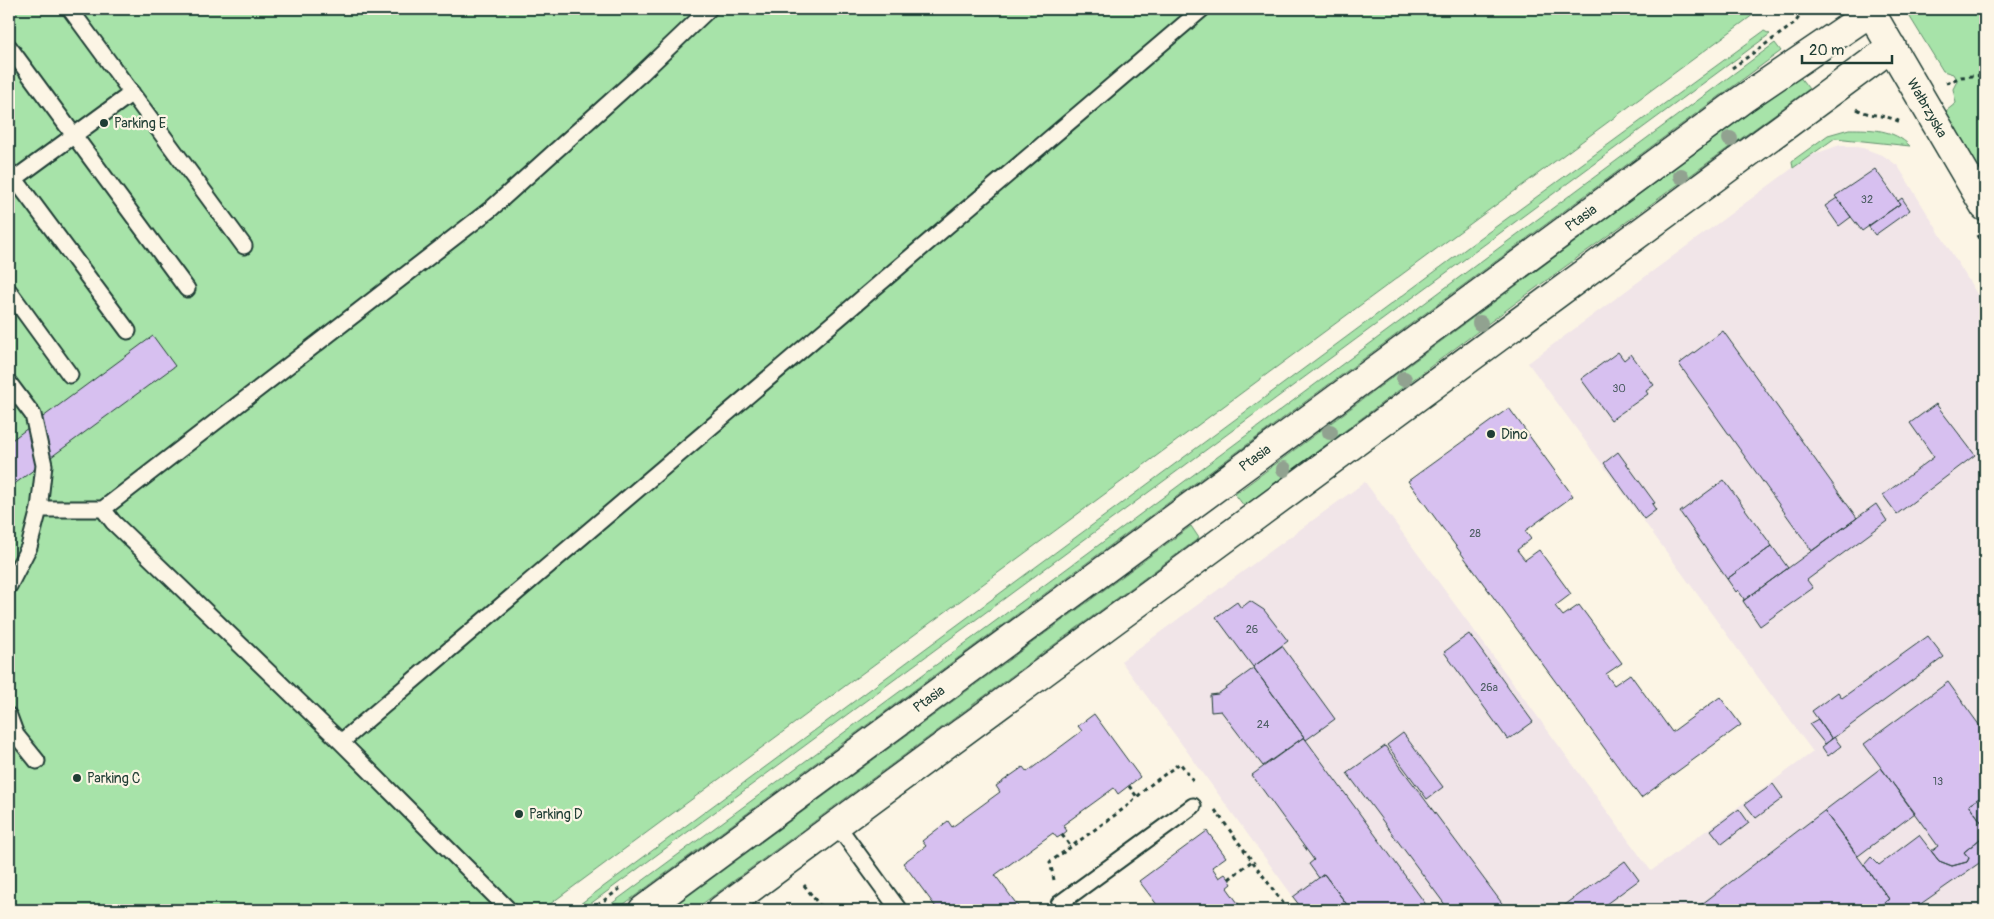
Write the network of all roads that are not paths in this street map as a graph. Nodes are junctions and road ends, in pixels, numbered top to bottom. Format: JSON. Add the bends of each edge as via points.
{"nodes":[{"id":1,"x":70,"y":9,"type":"edge"},
{"id":2,"x":709,"y":9,"type":"edge"},
{"id":3,"x":1202,"y":9,"type":"edge"},
{"id":4,"x":1870,"y":10,"type":"edge"},
{"id":5,"x":9,"y":46,"type":"edge"},
{"id":6,"x":1892,"y":47,"type":"junction"},
{"id":7,"x":132,"y":93,"type":"junction"},
{"id":8,"x":74,"y":135,"type":"junction"},
{"id":9,"x":11,"y":177,"type":"edge"},
{"id":10,"x":1985,"y":207,"type":"edge"},
{"id":11,"x":244,"y":246,"type":"dead end"},
{"id":12,"x":187,"y":289,"type":"dead end"},
{"id":13,"x":9,"y":290,"type":"edge"},
{"id":14,"x":128,"y":331,"type":"dead end"},
{"id":15,"x":70,"y":375,"type":"dead end"},
{"id":16,"x":9,"y":383,"type":"edge"},
{"id":17,"x":103,"y":509,"type":"junction"},
{"id":18,"x":39,"y":510,"type":"junction"},
{"id":19,"x":9,"y":586,"type":"edge"},
{"id":20,"x":9,"y":716,"type":"edge"},
{"id":21,"x":341,"y":742,"type":"junction"},
{"id":22,"x":36,"y":761,"type":"dead end"},
{"id":23,"x":1192,"y":806,"type":"dead end"},
{"id":24,"x":837,"y":825,"type":"junction"},
{"id":25,"x":509,"y":910,"type":"edge"},
{"id":26,"x":643,"y":910,"type":"edge"},
{"id":27,"x":721,"y":910,"type":"edge"},
{"id":28,"x":899,"y":910,"type":"edge"},
{"id":29,"x":1063,"y":910,"type":"edge"}],
"edges":[{"from":1,"to":7,"type":"lane"},
{"from":2,"to":17,"type":"lane","via":[[492,208]]},
{"from":3,"to":21,"type":"lane"},
{"from":4,"to":6,"type":"street","name":"Wałbrzyska"},
{"from":4,"to":26,"type":"street","name":"Ptasia","via":[[1743,98]]},
{"from":5,"to":8,"type":"lane"},
{"from":6,"to":10,"type":"street","name":"Wałbrzyska"},
{"from":6,"to":24,"type":"street"},
{"from":7,"to":8,"type":"lane"},
{"from":7,"to":11,"type":"lane"},
{"from":8,"to":9,"type":"lane"},
{"from":8,"to":12,"type":"lane"},
{"from":9,"to":14,"type":"lane"},
{"from":13,"to":15,"type":"lane"},
{"from":16,"to":18,"type":"lane","via":[[33,415],[44,465]]},
{"from":17,"to":18,"type":"lane"},
{"from":17,"to":21,"type":"lane"},
{"from":18,"to":19,"type":"lane","via":[[29,547]]},
{"from":20,"to":22,"type":"lane","via":[[16,735]]},
{"from":21,"to":25,"type":"lane"},
{"from":23,"to":29,"type":"lane","via":[[1059,904]]},
{"from":24,"to":27,"type":"street"},
{"from":24,"to":28,"type":"lane"}]}
